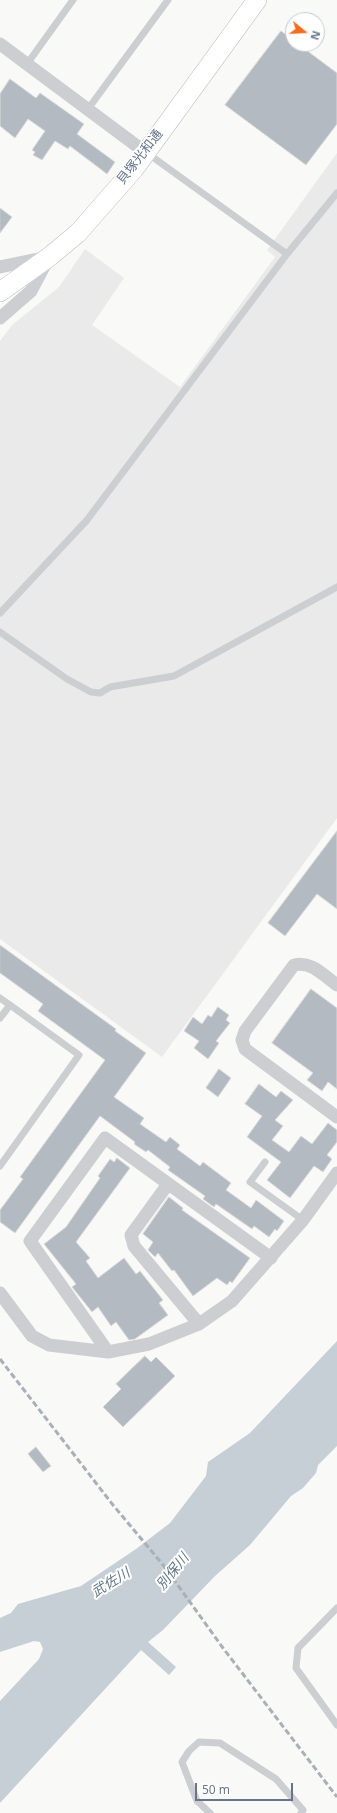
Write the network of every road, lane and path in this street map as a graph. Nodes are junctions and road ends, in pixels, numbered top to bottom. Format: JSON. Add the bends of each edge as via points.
{"nodes":[{"id":1,"x":73,"y":0,"type":"edge"},
{"id":2,"x":168,"y":0,"type":"edge"},
{"id":3,"x":257,"y":0,"type":"edge"},
{"id":4,"x":0,"y":44,"type":"edge"},
{"id":5,"x":27,"y":64,"type":"junction"},
{"id":6,"x":88,"y":109,"type":"junction"},
{"id":7,"x":145,"y":152,"type":"junction"},
{"id":8,"x":337,"y":193,"type":"edge"},
{"id":9,"x":287,"y":254,"type":"junction"},
{"id":10,"x":49,"y":257,"type":"junction"},
{"id":11,"x":0,"y":267,"type":"edge"},
{"id":12,"x":0,"y":292,"type":"edge"},
{"id":13,"x":0,"y":318,"type":"edge"},
{"id":14,"x":337,"y":587,"type":"edge"},
{"id":15,"x":0,"y":613,"type":"edge"},
{"id":16,"x":0,"y":632,"type":"edge"},
{"id":17,"x":337,"y":985,"type":"edge"},
{"id":18,"x":0,"y":998,"type":"edge"},
{"id":19,"x":10,"y":1005,"type":"junction"},
{"id":20,"x":0,"y":1018,"type":"edge"},
{"id":21,"x":337,"y":1117,"type":"edge"},
{"id":22,"x":265,"y":1162,"type":"dead end"},
{"id":23,"x":0,"y":1166,"type":"edge"},
{"id":24,"x":337,"y":1174,"type":"edge"},
{"id":25,"x":168,"y":1184,"type":"junction"},
{"id":26,"x":303,"y":1220,"type":"junction"},
{"id":27,"x":271,"y":1258,"type":"junction"},
{"id":28,"x":0,"y":1293,"type":"edge"},
{"id":29,"x":199,"y":1324,"type":"junction"},
{"id":30,"x":108,"y":1352,"type":"junction"},
{"id":31,"x":337,"y":1608,"type":"edge"},
{"id":32,"x":337,"y":1725,"type":"edge"},
{"id":33,"x":210,"y":1813,"type":"edge"},
{"id":34,"x":301,"y":1813,"type":"edge"}],
"edges":[{"from":1,"to":5,"type":"lane"},
{"from":2,"to":6,"type":"lane"},
{"from":3,"to":7,"type":"street","name":"貝塚光和通"},
{"from":4,"to":5,"type":"street"},
{"from":5,"to":6,"type":"street"},
{"from":6,"to":7,"type":"street"},
{"from":7,"to":9,"type":"lane"},
{"from":7,"to":10,"type":"street","name":"貝塚光和通","via":[[134,169],[78,233]]},
{"from":8,"to":9,"type":"lane"},
{"from":9,"to":15,"type":"lane","via":[[87,520]]},
{"from":10,"to":11,"type":"street"},
{"from":10,"to":12,"type":"street","name":"貝塚光和通"},
{"from":10,"to":13,"type":"street","via":[[31,291]]},
{"from":14,"to":16,"type":"lane","via":[[174,676],[110,687],[100,693],[91,692],[67,679]]},
{"from":17,"to":21,"type":"street","via":[[309,965],[294,965],[245,1031],[242,1040],[245,1049]]},
{"from":18,"to":19,"type":"lane"},
{"from":19,"to":20,"type":"lane"},
{"from":19,"to":23,"type":"lane","via":[[80,1055]]},
{"from":22,"to":26,"type":"lane","via":[[250,1182]]},
{"from":24,"to":26,"type":"street"},
{"from":25,"to":27,"type":"street"},
{"from":25,"to":29,"type":"street","via":[[131,1235],[134,1246]]},
{"from":25,"to":30,"type":"street","via":[[106,1138],[30,1241]]},
{"from":26,"to":27,"type":"street"},
{"from":27,"to":29,"type":"street","via":[[232,1301]]},
{"from":28,"to":30,"type":"street","via":[[32,1336],[49,1345]]},
{"from":29,"to":30,"type":"street","via":[[150,1344]]},
{"from":31,"to":32,"type":"lane","via":[[298,1648],[296,1668]]},
{"from":33,"to":34,"type":"lane","via":[[197,1801],[182,1762],[199,1742],[220,1743],[276,1779],[303,1810]]}]}
